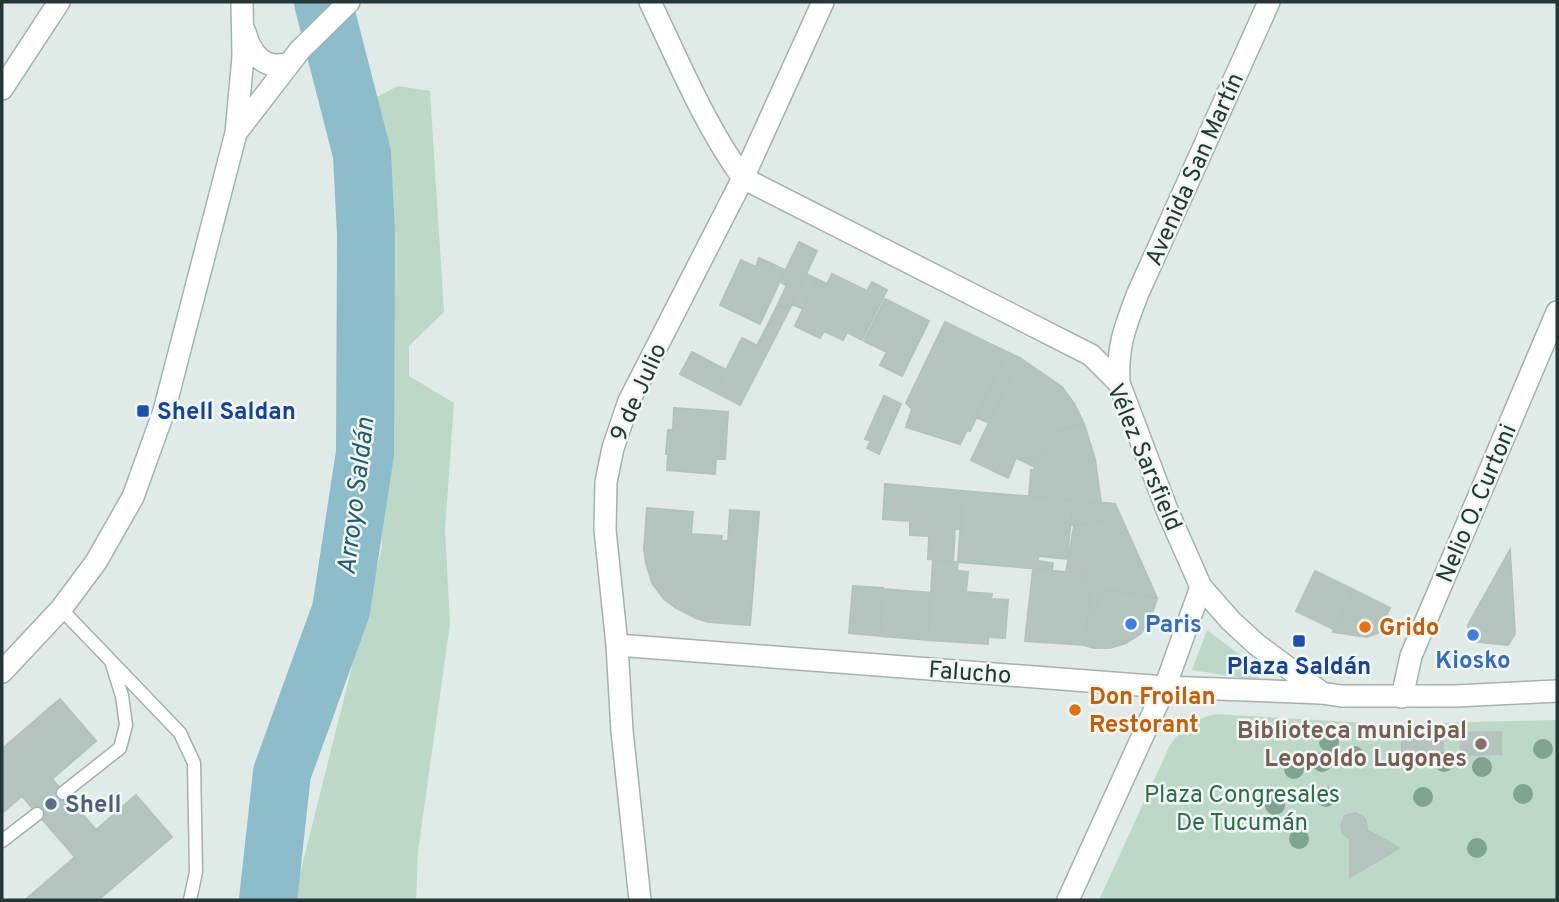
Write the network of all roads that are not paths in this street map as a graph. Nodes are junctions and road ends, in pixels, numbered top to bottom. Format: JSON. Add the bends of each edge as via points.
{"nodes":[{"id":1,"x":59,"y":2,"type":"edge"},
{"id":2,"x":349,"y":2,"type":"edge"},
{"id":3,"x":650,"y":2,"type":"edge"},
{"id":4,"x":823,"y":2,"type":"edge"},
{"id":5,"x":1269,"y":2,"type":"edge"},
{"id":6,"x":242,"y":12,"type":"edge"},
{"id":7,"x":295,"y":57,"type":"junction"},
{"id":8,"x":2,"y":89,"type":"edge"},
{"id":9,"x":236,"y":132,"type":"junction"},
{"id":10,"x":743,"y":178,"type":"junction"},
{"id":11,"x":1557,"y":312,"type":"edge"},
{"id":12,"x":1122,"y":337,"type":"junction"},
{"id":13,"x":1091,"y":355,"type":"junction"},
{"id":14,"x":1119,"y":383,"type":"junction"},
{"id":15,"x":1201,"y":587,"type":"junction"},
{"id":16,"x":61,"y":609,"type":"junction"},
{"id":17,"x":617,"y":645,"type":"junction"},
{"id":18,"x":111,"y":661,"type":"junction"},
{"id":19,"x":2,"y":672,"type":"edge"},
{"id":20,"x":1165,"y":687,"type":"junction"},
{"id":21,"x":1557,"y":691,"type":"edge"},
{"id":22,"x":1322,"y":693,"type":"junction"},
{"id":23,"x":1402,"y":697,"type":"junction"},
{"id":24,"x":64,"y":793,"type":"dead end"},
{"id":25,"x":37,"y":814,"type":"dead end"},
{"id":26,"x":2,"y":841,"type":"edge"},
{"id":27,"x":190,"y":900,"type":"edge"},
{"id":28,"x":640,"y":900,"type":"edge"},
{"id":29,"x":1068,"y":900,"type":"edge"}],
"edges":[{"from":1,"to":8,"type":"main road"},
{"from":2,"to":7,"type":"main road"},
{"from":3,"to":10,"type":"main road","name":"Vélez Sarsfield","via":[[711,129]]},
{"from":4,"to":10,"type":"main road","name":"9 de Julio"},
{"from":5,"to":12,"type":"main road","name":"Avenida San Martín"},
{"from":6,"to":7,"type":"main road","via":[[251,48],[265,63],[276,66]]},
{"from":6,"to":9,"type":"main road"},
{"from":7,"to":9,"type":"main road"},
{"from":9,"to":16,"type":"main road","via":[[164,411],[134,496],[96,562]]},
{"from":10,"to":13,"type":"main road","name":"Vélez Sarsfield"},
{"from":10,"to":17,"type":"main road","name":"9 de Julio","via":[[628,401],[613,448],[606,482],[605,530]]},
{"from":11,"to":23,"type":"main road","name":"Nelio O. Curtoni","via":[[1411,656]]},
{"from":12,"to":13,"type":"main road"},
{"from":12,"to":14,"type":"main road","name":"Avenida San Martín"},
{"from":13,"to":14,"type":"main road","name":"Vélez Sarsfield"},
{"from":14,"to":15,"type":"main road","name":"Vélez Sarsfield"},
{"from":15,"to":20,"type":"main road"},
{"from":15,"to":22,"type":"main road","name":"Vélez Sarsfield","via":[[1256,644]]},
{"from":16,"to":18,"type":"lane"},
{"from":16,"to":19,"type":"main road"},
{"from":17,"to":20,"type":"main road","name":"Falucho"},
{"from":17,"to":28,"type":"main road","name":"9 de Julio"},
{"from":18,"to":24,"type":"lane","via":[[126,726],[120,748]]},
{"from":18,"to":27,"type":"lane","via":[[180,733],[194,763],[196,872]]},
{"from":20,"to":22,"type":"main road","name":"Falucho"},
{"from":20,"to":29,"type":"main road"},
{"from":21,"to":23,"type":"main road"},
{"from":22,"to":23,"type":"main road"},
{"from":25,"to":26,"type":"lane"}]}
